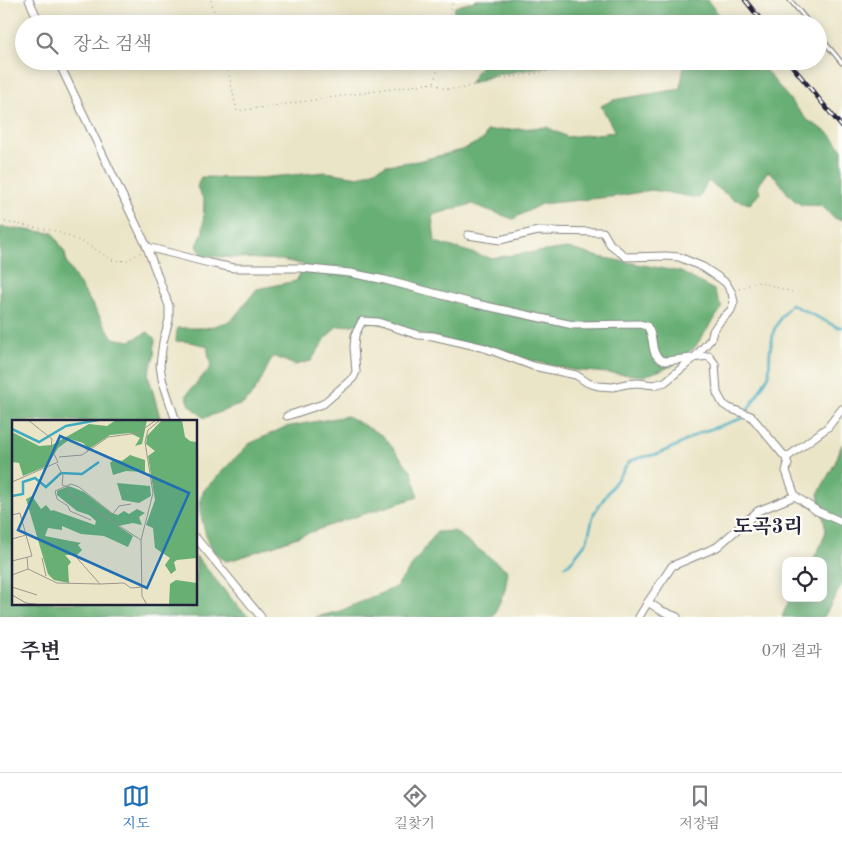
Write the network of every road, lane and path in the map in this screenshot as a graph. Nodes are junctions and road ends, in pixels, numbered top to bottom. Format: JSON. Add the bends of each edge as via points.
{"nodes":[{"id":1,"x":29,"y":0,"type":"edge"},
{"id":2,"x":211,"y":0,"type":"edge"},
{"id":3,"x":453,"y":0,"type":"edge"},
{"id":4,"x":790,"y":0,"type":"edge"},
{"id":5,"x":36,"y":15,"type":"edge"},
{"id":6,"x":215,"y":15,"type":"edge"},
{"id":7,"x":450,"y":15,"type":"edge"},
{"id":8,"x":802,"y":15,"type":"edge"},
{"id":9,"x":827,"y":45,"type":"edge"},
{"id":10,"x":842,"y":63,"type":"edge"},
{"id":11,"x":62,"y":70,"type":"edge"},
{"id":12,"x":228,"y":70,"type":"edge"},
{"id":13,"x":437,"y":70,"type":"edge"},
{"id":14,"x":551,"y":70,"type":"edge"},
{"id":15,"x":433,"y":83,"type":"junction"},
{"id":16,"x":0,"y":221,"type":"edge"},
{"id":17,"x":468,"y":235,"type":"dead end"},
{"id":18,"x":147,"y":246,"type":"junction"},
{"id":19,"x":792,"y":292,"type":"dead end"},
{"id":20,"x":732,"y":293,"type":"junction"},
{"id":21,"x":694,"y":358,"type":"junction"},
{"id":22,"x":842,"y":409,"type":"edge"},
{"id":23,"x":287,"y":416,"type":"dead end"},
{"id":24,"x":176,"y":420,"type":"edge"},
{"id":25,"x":786,"y":458,"type":"junction"},
{"id":26,"x":795,"y":496,"type":"junction"},
{"id":27,"x":0,"y":501,"type":"edge"},
{"id":28,"x":842,"y":522,"type":"edge"},
{"id":29,"x":12,"y":527,"type":"edge"},
{"id":30,"x":198,"y":540,"type":"edge"},
{"id":31,"x":648,"y":602,"type":"junction"},
{"id":32,"x":39,"y":604,"type":"edge"},
{"id":33,"x":40,"y":617,"type":"edge"},
{"id":34,"x":260,"y":617,"type":"edge"},
{"id":35,"x":639,"y":617,"type":"edge"},
{"id":36,"x":677,"y":617,"type":"edge"}],
"edges":[{"from":1,"to":5,"type":"street"},
{"from":2,"to":6,"type":"path"},
{"from":3,"to":7,"type":"path"},
{"from":4,"to":8,"type":"lane"},
{"from":9,"to":10,"type":"lane"},
{"from":11,"to":18,"type":"street"},
{"from":12,"to":15,"type":"path","via":[[237,111]]},
{"from":13,"to":15,"type":"path"},
{"from":14,"to":15,"type":"path","via":[[493,80],[460,90],[446,89]]},
{"from":16,"to":18,"type":"path","via":[[55,231],[85,243],[112,260],[126,262]]},
{"from":17,"to":20,"type":"street","via":[[500,240],[538,231],[603,232],[610,244],[626,257],[679,257],[718,277]]},
{"from":18,"to":21,"type":"street","via":[[234,268],[300,268],[350,273],[573,325],[639,324],[647,326],[652,333],[653,352],[658,359]]},
{"from":18,"to":24,"type":"street","via":[[169,306],[160,365]]},
{"from":19,"to":20,"type":"path","via":[[753,282]]},
{"from":20,"to":21,"type":"street","via":[[734,302],[731,310]]},
{"from":21,"to":23,"type":"street","via":[[665,382],[598,386],[576,375],[533,366],[485,348],[418,335],[367,320],[362,321],[355,335],[356,372],[352,378],[323,404]]},
{"from":21,"to":25,"type":"street","via":[[709,356],[715,364],[717,393],[723,404],[751,416]]},
{"from":22,"to":25,"type":"street","via":[[828,427]]},
{"from":25,"to":26,"type":"street","via":[[786,471]]},
{"from":26,"to":28,"type":"street","via":[[817,512]]},
{"from":26,"to":31,"type":"street","via":[[758,511],[718,547],[672,566]]},
{"from":27,"to":29,"type":"path"},
{"from":30,"to":34,"type":"street"},
{"from":31,"to":35,"type":"street"},
{"from":31,"to":36,"type":"street"},
{"from":32,"to":33,"type":"path"}]}
